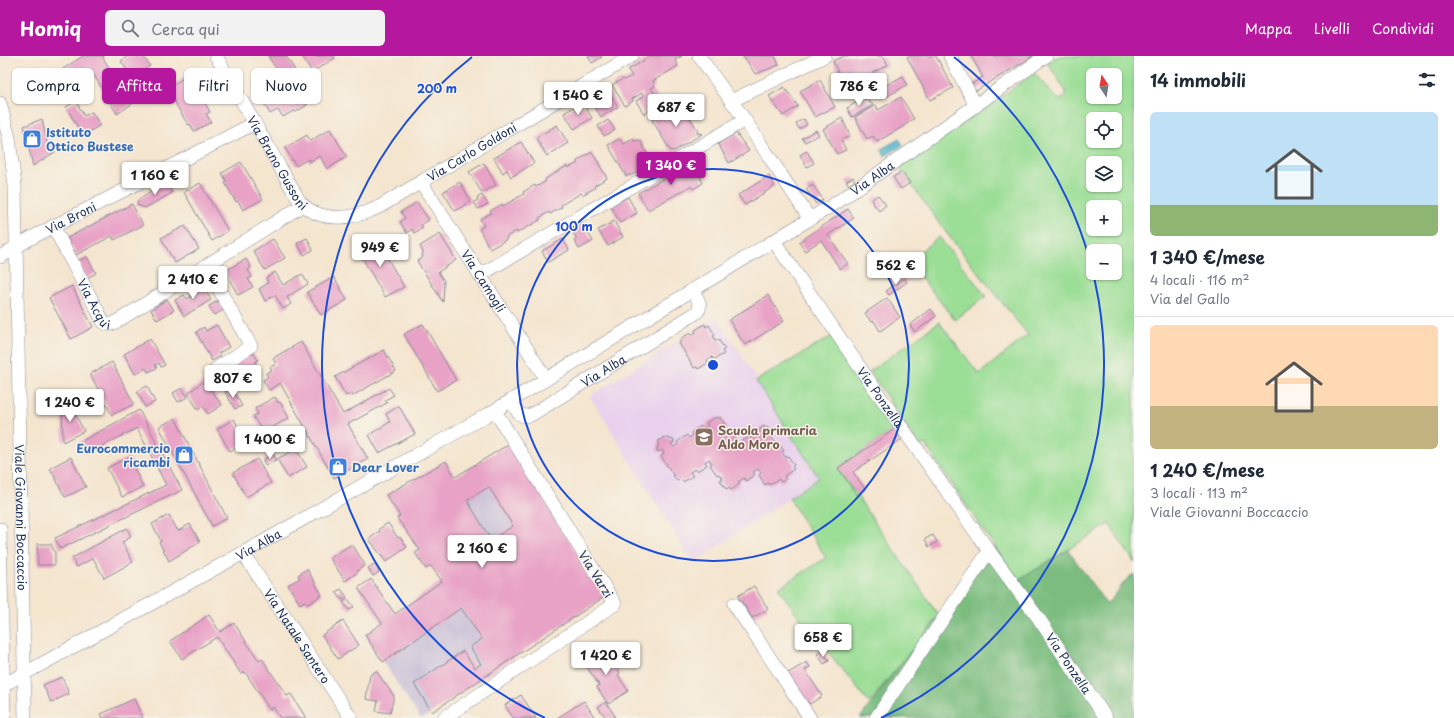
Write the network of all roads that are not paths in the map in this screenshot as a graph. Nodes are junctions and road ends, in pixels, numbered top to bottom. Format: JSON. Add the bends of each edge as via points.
{"nodes":[{"id":1,"x":216,"y":56,"type":"edge"},
{"id":2,"x":632,"y":56,"type":"edge"},
{"id":3,"x":699,"y":56,"type":"edge"},
{"id":4,"x":825,"y":56,"type":"edge"},
{"id":5,"x":950,"y":56,"type":"edge"},
{"id":6,"x":1046,"y":56,"type":"edge"},
{"id":7,"x":731,"y":101,"type":"junction"},
{"id":8,"x":0,"y":103,"type":"edge"},
{"id":9,"x":976,"y":106,"type":"junction"},
{"id":10,"x":745,"y":120,"type":"junction"},
{"id":11,"x":255,"y":123,"type":"junction"},
{"id":12,"x":421,"y":182,"type":"junction"},
{"id":13,"x":303,"y":205,"type":"junction"},
{"id":14,"x":349,"y":216,"type":"joint"},
{"id":15,"x":810,"y":219,"type":"junction"},
{"id":16,"x":53,"y":226,"type":"junction"},
{"id":17,"x":774,"y":241,"type":"junction"},
{"id":18,"x":15,"y":247,"type":"junction"},
{"id":19,"x":0,"y":257,"type":"edge"},
{"id":20,"x":206,"y":266,"type":"junction"},
{"id":21,"x":480,"y":274,"type":"junction"},
{"id":22,"x":692,"y":290,"type":"junction"},
{"id":23,"x":216,"y":369,"type":"dead end"},
{"id":24,"x":546,"y":379,"type":"junction"},
{"id":25,"x":511,"y":401,"type":"junction"},
{"id":26,"x":495,"y":411,"type":"junction"},
{"id":27,"x":0,"y":529,"type":"edge"},
{"id":28,"x":989,"y":551,"type":"junction"},
{"id":29,"x":242,"y":553,"type":"junction"},
{"id":30,"x":734,"y":604,"type":"dead end"},
{"id":31,"x":24,"y":674,"type":"junction"},
{"id":32,"x":2,"y":686,"type":"edge"},
{"id":33,"x":4,"y":718,"type":"edge"},
{"id":34,"x":25,"y":718,"type":"edge"},
{"id":35,"x":351,"y":718,"type":"edge"},
{"id":36,"x":444,"y":718,"type":"edge"},
{"id":37,"x":810,"y":718,"type":"edge"},
{"id":38,"x":876,"y":718,"type":"edge"},
{"id":39,"x":1106,"y":718,"type":"edge"}],
"edges":[{"from":1,"to":11,"type":"street","name":"Via Bruno Gussoni"},
{"from":2,"to":12,"type":"street","name":"Via Carlo Goldoni"},
{"from":3,"to":7,"type":"street"},
{"from":4,"to":7,"type":"street"},
{"from":5,"to":9,"type":"street"},
{"from":6,"to":9,"type":"street","name":"Via Alba"},
{"from":7,"to":10,"type":"street"},
{"from":8,"to":18,"type":"street","name":"Viale Giovanni Boccaccio","via":[[15,186]]},
{"from":9,"to":15,"type":"street","name":"Via Alba"},
{"from":10,"to":15,"type":"street"},
{"from":10,"to":21,"type":"street"},
{"from":11,"to":13,"type":"street","name":"Via Bruno Gussoni"},
{"from":11,"to":16,"type":"street","name":"Via Broni"},
{"from":12,"to":14,"type":"street","name":"Via Carlo Goldoni","via":[[375,209]]},
{"from":12,"to":21,"type":"street","name":"Via Camogli"},
{"from":13,"to":14,"type":"street","name":"Via Bruno Gussoni","via":[[322,215]]},
{"from":13,"to":20,"type":"street","name":"Via Acqui"},
{"from":15,"to":17,"type":"street","name":"Via Alba"},
{"from":16,"to":18,"type":"street","name":"Via Broni"},
{"from":16,"to":20,"type":"street","name":"Via Acqui","via":[[106,324],[113,324]]},
{"from":17,"to":22,"type":"street","name":"Via Alba"},
{"from":17,"to":28,"type":"street","name":"Via Ponzella"},
{"from":18,"to":19,"type":"street","name":"Via Broni"},
{"from":18,"to":31,"type":"street","name":"Viale Giovanni Boccaccio"},
{"from":20,"to":23,"type":"street","via":[[252,346]]},
{"from":21,"to":24,"type":"street","name":"Via Camogli"},
{"from":22,"to":24,"type":"street","name":"Via Alba"},
{"from":22,"to":25,"type":"street","name":"Via Alba","via":[[700,310],[538,411],[522,416]]},
{"from":24,"to":25,"type":"street","name":"Via Alba"},
{"from":25,"to":26,"type":"street","name":"Via Alba"},
{"from":26,"to":29,"type":"street","name":"Via Alba"},
{"from":26,"to":36,"type":"street","name":"Via Varzi","via":[[615,604]]},
{"from":27,"to":32,"type":"street","name":"Viale Giovanni Boccaccio"},
{"from":28,"to":38,"type":"street"},
{"from":28,"to":39,"type":"street","name":"Via Ponzella"},
{"from":29,"to":31,"type":"street","name":"Via Alba"},
{"from":29,"to":35,"type":"street","name":"Via Natale Santero"},
{"from":30,"to":37,"type":"street"},
{"from":31,"to":32,"type":"street","name":"Via Alba"},
{"from":31,"to":34,"type":"street","name":"Viale Giovanni Boccaccio"},
{"from":32,"to":33,"type":"street","name":"Viale Giovanni Boccaccio"}]}
